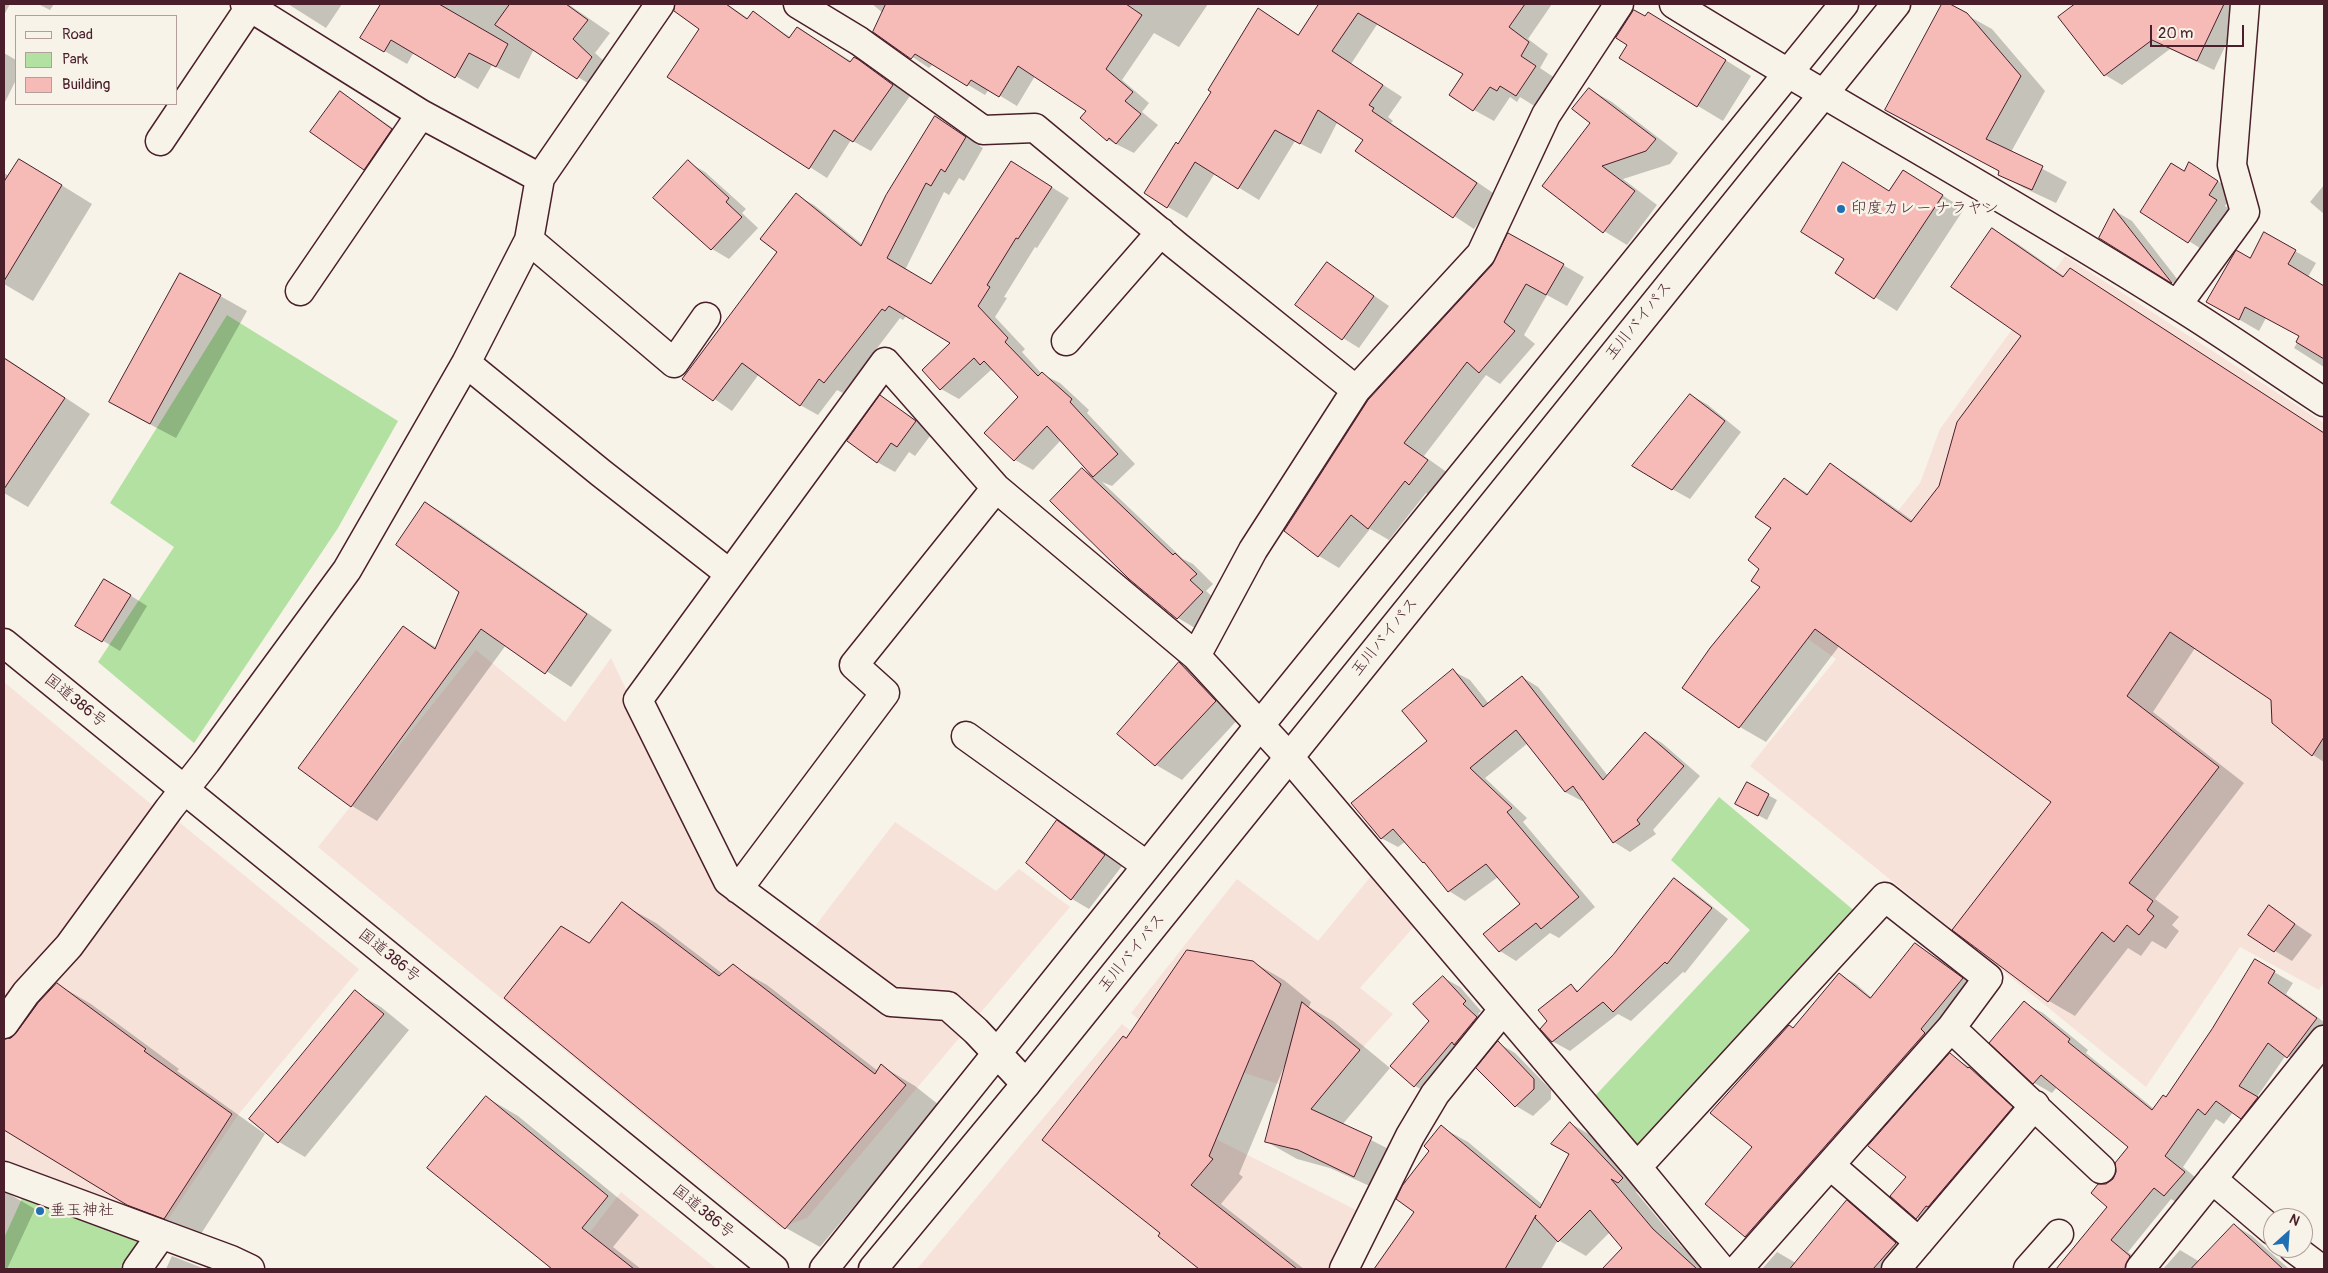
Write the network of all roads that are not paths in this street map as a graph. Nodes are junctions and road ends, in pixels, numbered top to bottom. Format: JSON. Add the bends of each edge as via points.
{"nodes":[{"id":1,"x":660,"y":4,"type":"edge"},
{"id":2,"x":798,"y":4,"type":"edge"},
{"id":3,"x":1619,"y":4,"type":"edge"},
{"id":4,"x":1674,"y":4,"type":"edge"},
{"id":5,"x":1844,"y":4,"type":"edge"},
{"id":6,"x":1896,"y":4,"type":"edge"},
{"id":7,"x":2245,"y":4,"type":"edge"},
{"id":8,"x":247,"y":5,"type":"edge"},
{"id":9,"x":1788,"y":74,"type":"junction"},
{"id":10,"x":1822,"y":94,"type":"junction"},
{"id":11,"x":421,"y":114,"type":"junction"},
{"id":12,"x":160,"y":141,"type":"dead end"},
{"id":13,"x":540,"y":178,"type":"junction"},
{"id":14,"x":1160,"y":232,"type":"junction"},
{"id":15,"x":529,"y":240,"type":"junction"},
{"id":16,"x":300,"y":291,"type":"dead end"},
{"id":17,"x":2177,"y":305,"type":"junction"},
{"id":18,"x":1597,"y":311,"type":"junction"},
{"id":19,"x":706,"y":317,"type":"dead end"},
{"id":20,"x":1628,"y":334,"type":"junction"},
{"id":21,"x":1066,"y":341,"type":"dead end"},
{"id":22,"x":466,"y":363,"type":"junction"},
{"id":23,"x":1356,"y":390,"type":"junction"},
{"id":24,"x":2324,"y":402,"type":"edge"},
{"id":25,"x":996,"y":488,"type":"junction"},
{"id":26,"x":730,"y":574,"type":"junction"},
{"id":27,"x":4,"y":643,"type":"edge"},
{"id":28,"x":1196,"y":656,"type":"junction"},
{"id":29,"x":1260,"y":724,"type":"junction"},
{"id":30,"x":966,"y":736,"type":"dead end"},
{"id":31,"x":1289,"y":757,"type":"junction"},
{"id":32,"x":185,"y":790,"type":"junction"},
{"id":33,"x":1146,"y":865,"type":"junction"},
{"id":34,"x":738,"y":889,"type":"junction"},
{"id":35,"x":1503,"y":1010,"type":"junction"},
{"id":36,"x":4,"y":1024,"type":"edge"},
{"id":37,"x":1951,"y":1028,"type":"junction"},
{"id":38,"x":2324,"y":1040,"type":"edge"},
{"id":39,"x":996,"y":1052,"type":"junction"},
{"id":40,"x":1026,"y":1084,"type":"junction"},
{"id":41,"x":2035,"y":1105,"type":"junction"},
{"id":42,"x":1830,"y":1165,"type":"junction"},
{"id":43,"x":1637,"y":1167,"type":"junction"},
{"id":44,"x":2101,"y":1169,"type":"dead end"},
{"id":45,"x":4,"y":1176,"type":"edge"},
{"id":46,"x":2212,"y":1179,"type":"junction"},
{"id":47,"x":2263,"y":1222,"type":"edge"},
{"id":48,"x":2059,"y":1234,"type":"dead end"},
{"id":49,"x":161,"y":1235,"type":"junction"},
{"id":50,"x":1919,"y":1242,"type":"junction"},
{"id":51,"x":137,"y":1269,"type":"edge"},
{"id":52,"x":250,"y":1269,"type":"edge"},
{"id":53,"x":774,"y":1269,"type":"edge"},
{"id":54,"x":824,"y":1269,"type":"edge"},
{"id":55,"x":873,"y":1269,"type":"edge"},
{"id":56,"x":1344,"y":1269,"type":"edge"},
{"id":57,"x":1721,"y":1269,"type":"edge"},
{"id":58,"x":1738,"y":1269,"type":"edge"},
{"id":59,"x":1896,"y":1269,"type":"edge"},
{"id":60,"x":2028,"y":1269,"type":"edge"},
{"id":61,"x":2140,"y":1269,"type":"edge"}],
"edges":[{"from":1,"to":13,"type":"main road"},
{"from":2,"to":14,"type":"main road","via":[[859,41],[983,130],[1035,128]]},
{"from":3,"to":23,"type":"main road","via":[[1546,115],[1481,254]]},
{"from":4,"to":9,"type":"main road"},
{"from":5,"to":9,"type":"main road"},
{"from":6,"to":10,"type":"main road","name":"玉川バイパス"},
{"from":7,"to":17,"type":"main road","via":[[2232,165],[2245,212]]},
{"from":8,"to":11,"type":"main road"},
{"from":8,"to":12,"type":"main road"},
{"from":9,"to":10,"type":"main road"},
{"from":9,"to":18,"type":"main road"},
{"from":10,"to":17,"type":"main road"},
{"from":10,"to":20,"type":"main road","name":"玉川バイパス"},
{"from":11,"to":13,"type":"main road"},
{"from":11,"to":16,"type":"main road"},
{"from":13,"to":15,"type":"main road"},
{"from":14,"to":21,"type":"main road"},
{"from":14,"to":23,"type":"main road"},
{"from":15,"to":19,"type":"main road","via":[[674,362]]},
{"from":15,"to":22,"type":"main road"},
{"from":17,"to":24,"type":"main road"},
{"from":18,"to":20,"type":"main road"},
{"from":18,"to":29,"type":"main road"},
{"from":20,"to":31,"type":"main road","name":"玉川バイパス"},
{"from":22,"to":26,"type":"main road"},
{"from":22,"to":32,"type":"main road","via":[[348,570]]},
{"from":23,"to":28,"type":"main road","via":[[1253,550]]},
{"from":25,"to":26,"type":"main road","via":[[885,362]]},
{"from":25,"to":28,"type":"main road"},
{"from":25,"to":34,"type":"main road","via":[[854,664],[885,693]]},
{"from":26,"to":34,"type":"main road","via":[[638,700],[728,881]]},
{"from":27,"to":32,"type":"main road","name":"国道386号"},
{"from":28,"to":29,"type":"main road"},
{"from":29,"to":31,"type":"main road"},
{"from":29,"to":33,"type":"main road"},
{"from":30,"to":33,"type":"main road"},
{"from":31,"to":35,"type":"main road"},
{"from":31,"to":40,"type":"main road","name":"玉川バイパス"},
{"from":32,"to":36,"type":"main road","via":[[69,946],[26,993]]},
{"from":32,"to":53,"type":"main road","name":"国道386号"},
{"from":33,"to":39,"type":"main road"},
{"from":34,"to":39,"type":"main road","via":[[891,1002],[948,1006]]},
{"from":35,"to":43,"type":"main road"},
{"from":35,"to":56,"type":"main road","via":[[1435,1094],[1410,1136]]},
{"from":37,"to":41,"type":"main road"},
{"from":37,"to":42,"type":"main road"},
{"from":37,"to":43,"type":"main road","via":[[1988,978],[1885,897]]},
{"from":38,"to":46,"type":"main road"},
{"from":39,"to":40,"type":"main road"},
{"from":39,"to":54,"type":"main road"},
{"from":40,"to":55,"type":"main road","name":"玉川バイパス"},
{"from":41,"to":44,"type":"main road"},
{"from":41,"to":50,"type":"main road"},
{"from":42,"to":50,"type":"main road"},
{"from":42,"to":58,"type":"main road"},
{"from":43,"to":57,"type":"main road"},
{"from":45,"to":49,"type":"main road"},
{"from":46,"to":47,"type":"main road"},
{"from":46,"to":61,"type":"main road"},
{"from":48,"to":60,"type":"main road"},
{"from":49,"to":51,"type":"main road"},
{"from":49,"to":52,"type":"main road"},
{"from":50,"to":59,"type":"main road"}]}
